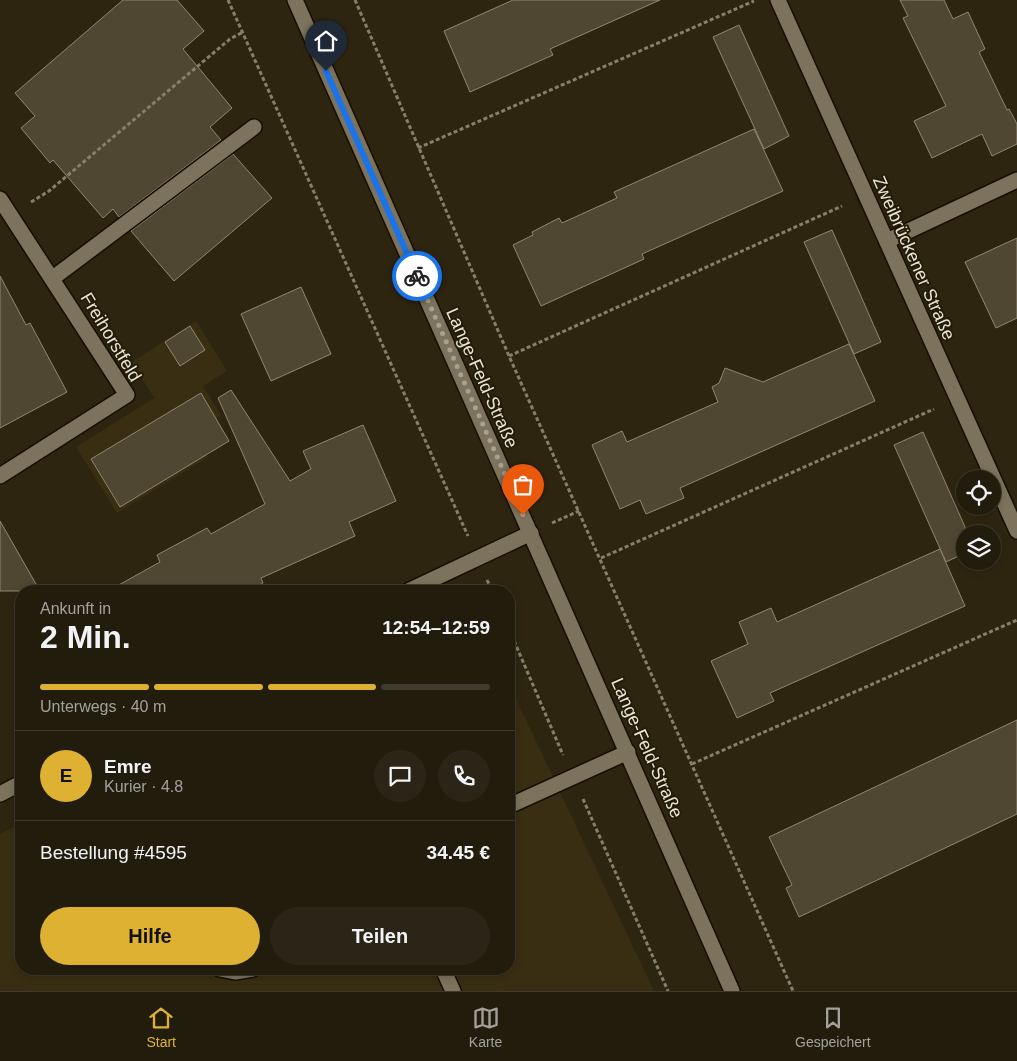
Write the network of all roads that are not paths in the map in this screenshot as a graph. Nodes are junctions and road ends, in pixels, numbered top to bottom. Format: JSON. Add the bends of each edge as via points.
{"nodes":[{"id":1,"x":295,"y":0,"type":"edge"},
{"id":2,"x":778,"y":0,"type":"edge"},
{"id":3,"x":254,"y":126,"type":"dead end"},
{"id":4,"x":1017,"y":180,"type":"edge"},
{"id":5,"x":0,"y":199,"type":"edge"},
{"id":6,"x":887,"y":241,"type":"junction"},
{"id":7,"x":53,"y":278,"type":"junction"},
{"id":8,"x":0,"y":476,"type":"edge"},
{"id":9,"x":1017,"y":530,"type":"edge"},
{"id":10,"x":531,"y":533,"type":"junction"},
{"id":11,"x":420,"y":585,"type":"edge"},
{"id":12,"x":628,"y":752,"type":"junction"},
{"id":13,"x":15,"y":786,"type":"edge"},
{"id":14,"x":0,"y":794,"type":"edge"},
{"id":15,"x":515,"y":803,"type":"edge"},
{"id":16,"x":446,"y":975,"type":"edge"},
{"id":17,"x":454,"y":990,"type":"edge"},
{"id":18,"x":732,"y":991,"type":"edge"}],
"edges":[{"from":1,"to":10,"type":"street","name":"Lange-Feld-Straße"},
{"from":2,"to":6,"type":"street","name":"Zweibrückener Straße"},
{"from":3,"to":7,"type":"street"},
{"from":4,"to":6,"type":"street"},
{"from":5,"to":7,"type":"street","name":"Freihorstfeld"},
{"from":6,"to":9,"type":"street","name":"Zweibrückener Straße"},
{"from":7,"to":8,"type":"street","name":"Freihorstfeld","via":[[127,396]]},
{"from":10,"to":11,"type":"street"},
{"from":10,"to":12,"type":"street","name":"Lange-Feld-Straße"},
{"from":12,"to":15,"type":"street"},
{"from":12,"to":18,"type":"street","name":"Lange-Feld-Straße"},
{"from":13,"to":14,"type":"street"},
{"from":16,"to":17,"type":"street"}]}
